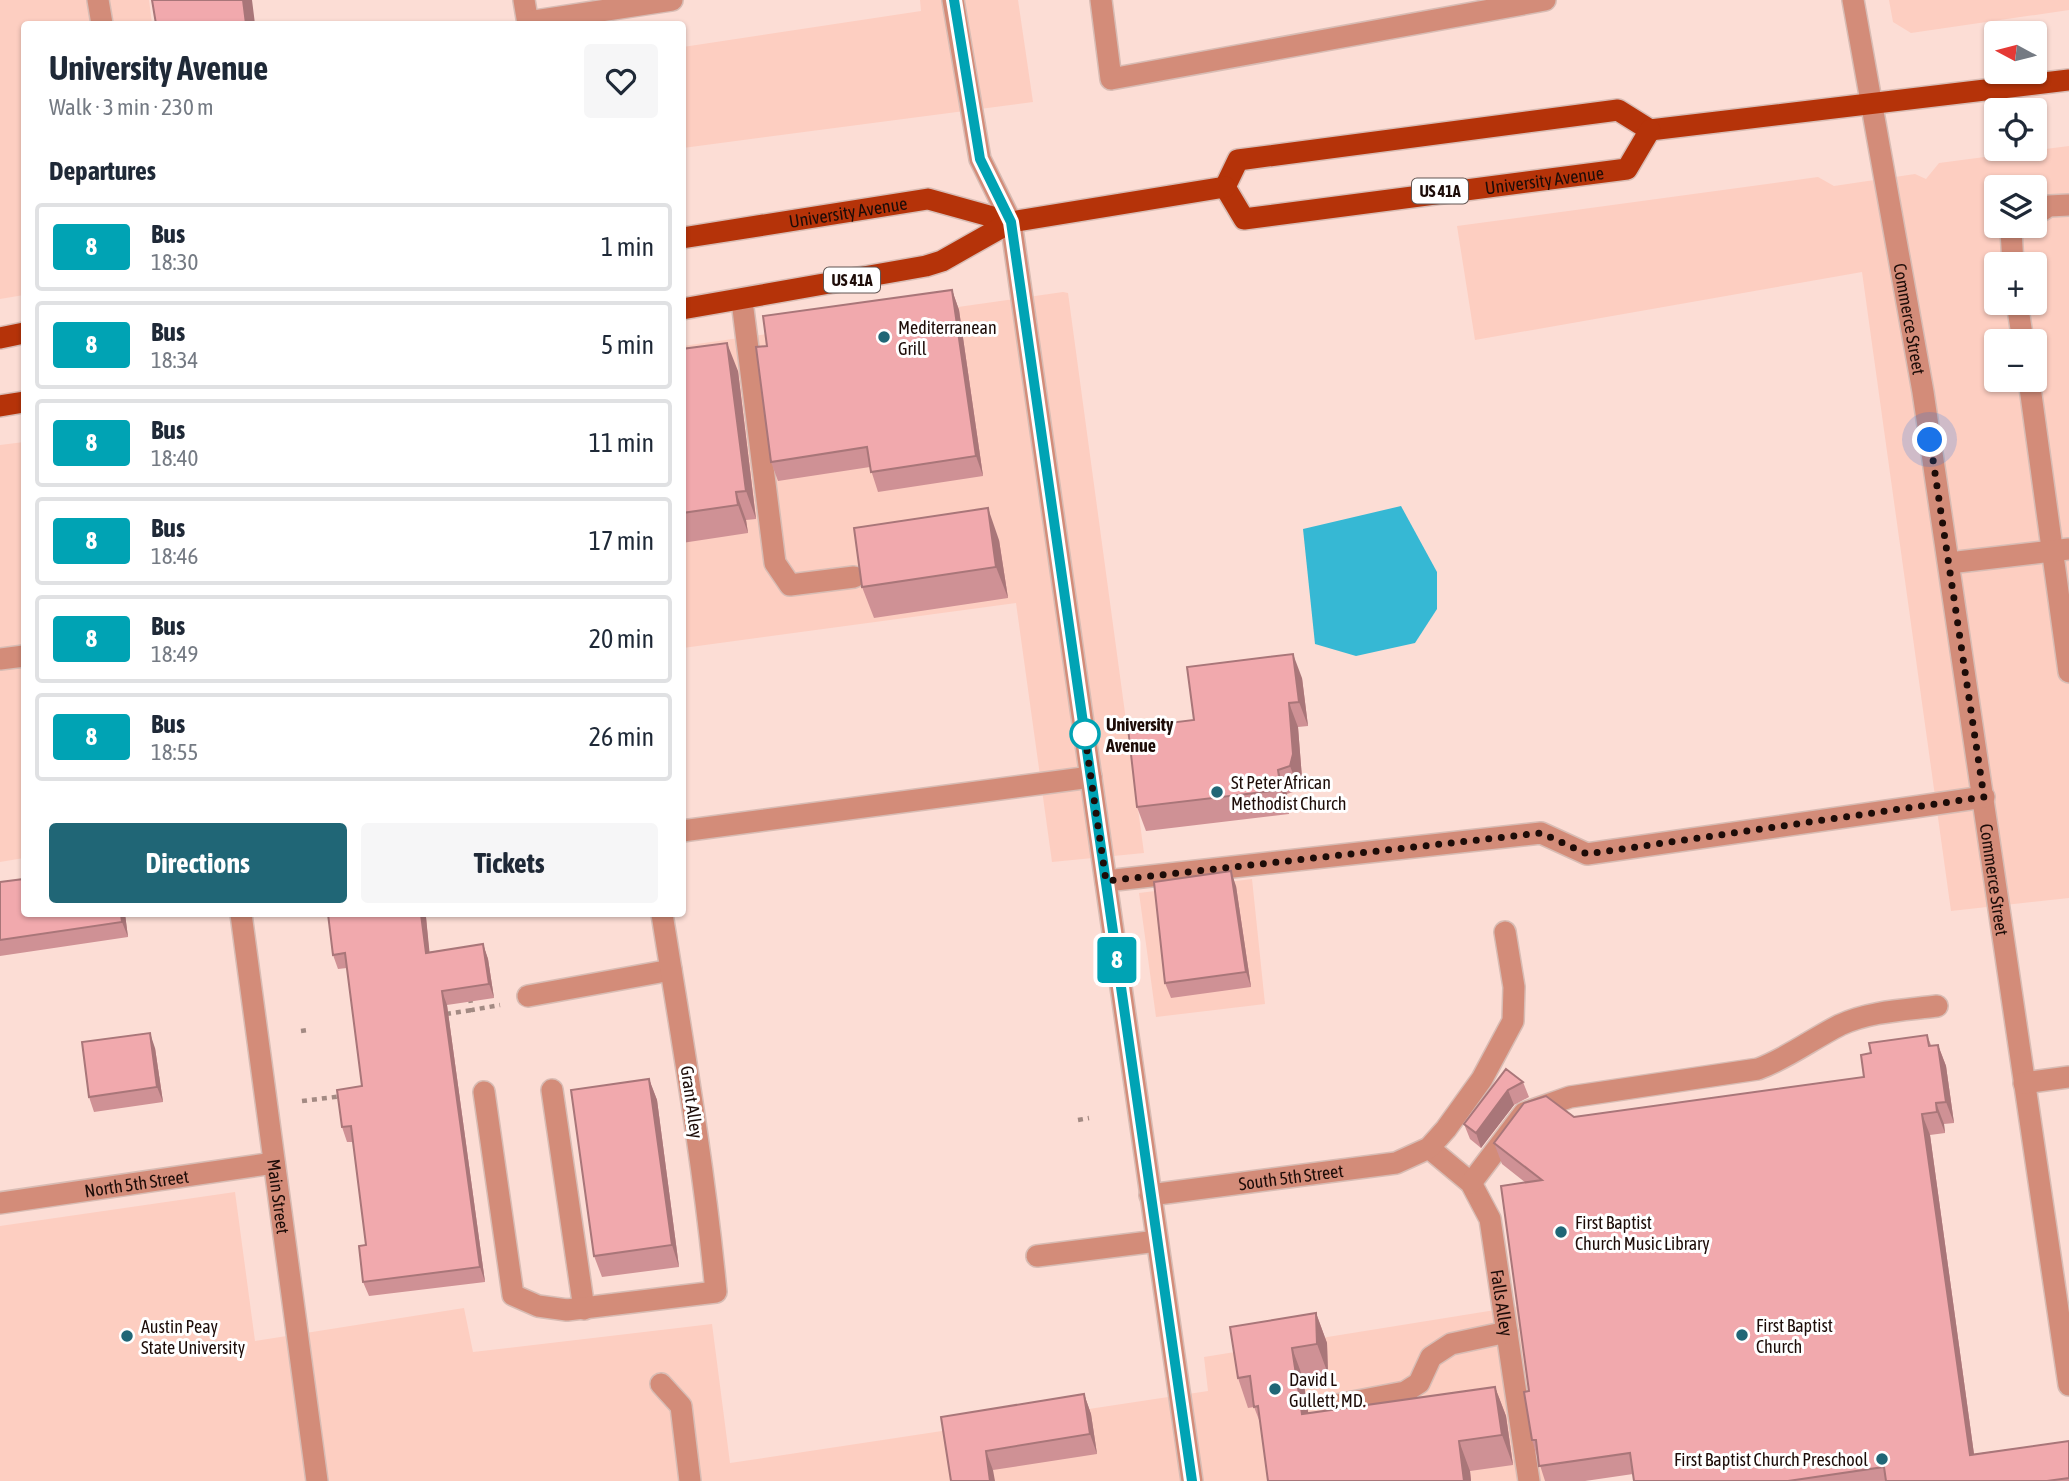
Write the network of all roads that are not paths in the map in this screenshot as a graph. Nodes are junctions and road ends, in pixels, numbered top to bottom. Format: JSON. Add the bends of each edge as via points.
{"nodes":[{"id":1,"x":98,"y":0,"type":"edge"},
{"id":2,"x":524,"y":0,"type":"edge"},
{"id":3,"x":672,"y":0,"type":"edge"},
{"id":4,"x":953,"y":0,"type":"edge"},
{"id":5,"x":1101,"y":0,"type":"edge"},
{"id":6,"x":1545,"y":0,"type":"edge"},
{"id":7,"x":1853,"y":0,"type":"edge"},
{"id":8,"x":102,"y":21,"type":"edge"},
{"id":9,"x":528,"y":21,"type":"edge"},
{"id":10,"x":541,"y":21,"type":"edge"},
{"id":11,"x":2069,"y":80,"type":"edge"},
{"id":12,"x":1871,"y":103,"type":"junction"},
{"id":13,"x":1650,"y":130,"type":"junction"},
{"id":14,"x":1225,"y":187,"type":"junction"},
{"id":15,"x":2069,"y":205,"type":"edge"},
{"id":16,"x":2047,"y":207,"type":"edge"},
{"id":17,"x":1011,"y":222,"type":"junction"},
{"id":18,"x":686,"y":237,"type":"edge"},
{"id":19,"x":742,"y":301,"type":"junction"},
{"id":20,"x":686,"y":308,"type":"edge"},
{"id":21,"x":21,"y":334,"type":"edge"},
{"id":22,"x":0,"y":338,"type":"edge"},
{"id":23,"x":2031,"y":392,"type":"edge"},
{"id":24,"x":21,"y":402,"type":"edge"},
{"id":25,"x":0,"y":406,"type":"edge"},
{"id":26,"x":2061,"y":550,"type":"edge"},
{"id":27,"x":1949,"y":563,"type":"junction"},
{"id":28,"x":854,"y":577,"type":"edge"},
{"id":29,"x":21,"y":656,"type":"edge"},
{"id":30,"x":0,"y":659,"type":"edge"},
{"id":31,"x":2069,"y":672,"type":"edge"},
{"id":32,"x":1091,"y":777,"type":"junction"},
{"id":33,"x":1984,"y":797,"type":"junction"},
{"id":34,"x":686,"y":830,"type":"edge"},
{"id":35,"x":1106,"y":881,"type":"junction"},
{"id":36,"x":241,"y":917,"type":"edge"},
{"id":37,"x":662,"y":917,"type":"edge"},
{"id":38,"x":1505,"y":932,"type":"dead end"},
{"id":39,"x":671,"y":970,"type":"junction"},
{"id":40,"x":528,"y":996,"type":"dead end"},
{"id":41,"x":1937,"y":1006,"type":"dead end"},
{"id":42,"x":2069,"y":1077,"type":"edge"},
{"id":43,"x":2024,"y":1083,"type":"junction"},
{"id":44,"x":552,"y":1090,"type":"dead end"},
{"id":45,"x":484,"y":1092,"type":"dead end"},
{"id":46,"x":1429,"y":1148,"type":"junction"},
{"id":47,"x":274,"y":1163,"type":"junction"},
{"id":48,"x":1471,"y":1183,"type":"junction"},
{"id":49,"x":1150,"y":1195,"type":"junction"},
{"id":50,"x":0,"y":1203,"type":"edge"},
{"id":51,"x":1157,"y":1241,"type":"junction"},
{"id":52,"x":1037,"y":1256,"type":"dead end"},
{"id":53,"x":584,"y":1309,"type":"junction"},
{"id":54,"x":1507,"y":1332,"type":"junction"},
{"id":55,"x":661,"y":1384,"type":"dead end"},
{"id":56,"x":2069,"y":1385,"type":"edge"},
{"id":57,"x":1337,"y":1405,"type":"dead end"},
{"id":58,"x":317,"y":1481,"type":"edge"},
{"id":59,"x":690,"y":1481,"type":"edge"},
{"id":60,"x":1192,"y":1481,"type":"edge"},
{"id":61,"x":1529,"y":1481,"type":"edge"}],
"edges":[{"from":1,"to":8,"type":"street"},
{"from":2,"to":9,"type":"street"},
{"from":3,"to":10,"type":"street"},
{"from":4,"to":17,"type":"street","via":[[978,149]]},
{"from":5,"to":6,"type":"street","via":[[1111,79]]},
{"from":7,"to":12,"type":"street","name":"Commerce Street"},
{"from":11,"to":12,"type":"main road"},
{"from":12,"to":13,"type":"main road"},
{"from":12,"to":27,"type":"street","name":"Commerce Street","via":[[1897,234]]},
{"from":13,"to":14,"type":"main road","via":[[1618,110],[1389,139],[1238,160]]},
{"from":13,"to":14,"type":"main road","name":"University Avenue","number":"US 41A","via":[[1627,169],[1244,219]]},
{"from":14,"to":17,"type":"main road","name":"University Avenue","number":"US 41A"},
{"from":15,"to":16,"type":"street"},
{"from":17,"to":18,"type":"main road","name":"University Avenue","number":"US 41A","via":[[928,199]]},
{"from":17,"to":19,"type":"main road","name":"University Avenue","number":"US 41A","via":[[943,261]]},
{"from":17,"to":32,"type":"street"},
{"from":19,"to":20,"type":"main road","name":"University Avenue","number":"US 41A"},
{"from":19,"to":28,"type":"street","via":[[775,563],[790,585]]},
{"from":21,"to":22,"type":"main road"},
{"from":23,"to":26,"type":"street"},
{"from":24,"to":25,"type":"main road"},
{"from":26,"to":27,"type":"street"},
{"from":26,"to":31,"type":"street"},
{"from":27,"to":33,"type":"street","name":"Commerce Street"},
{"from":29,"to":30,"type":"street"},
{"from":32,"to":34,"type":"street"},
{"from":32,"to":35,"type":"street"},
{"from":33,"to":35,"type":"street","via":[[1587,854],[1541,833]]},
{"from":33,"to":43,"type":"street","name":"Commerce Street"},
{"from":35,"to":49,"type":"street"},
{"from":36,"to":47,"type":"street","name":"Main Street"},
{"from":37,"to":39,"type":"street","name":"Grant Alley"},
{"from":38,"to":46,"type":"street","via":[[1514,987],[1513,1021],[1482,1079]]},
{"from":39,"to":40,"type":"street"},
{"from":39,"to":53,"type":"street","name":"Grant Alley","via":[[716,1292]]},
{"from":41,"to":48,"type":"street","via":[[1869,1015],[1842,1024],[1758,1069],[1546,1104],[1524,1113]]},
{"from":42,"to":43,"type":"street"},
{"from":43,"to":56,"type":"street","name":"Commerce Street"},
{"from":44,"to":53,"type":"street"},
{"from":45,"to":53,"type":"street","via":[[513,1295],[552,1310]]},
{"from":46,"to":48,"type":"street","name":"Falls Alley"},
{"from":46,"to":49,"type":"street","name":"South 5th Street","via":[[1396,1163]]},
{"from":47,"to":50,"type":"street","name":"North 5th Street"},
{"from":47,"to":58,"type":"street","name":"Main Street"},
{"from":48,"to":54,"type":"street","name":"Falls Alley","via":[[1490,1219]]},
{"from":49,"to":51,"type":"street"},
{"from":51,"to":52,"type":"street"},
{"from":51,"to":60,"type":"street"},
{"from":54,"to":57,"type":"street","via":[[1451,1344],[1431,1357],[1419,1383],[1405,1392]]},
{"from":54,"to":61,"type":"street","name":"Falls Alley"},
{"from":55,"to":59,"type":"street","via":[[681,1406]]}]}
